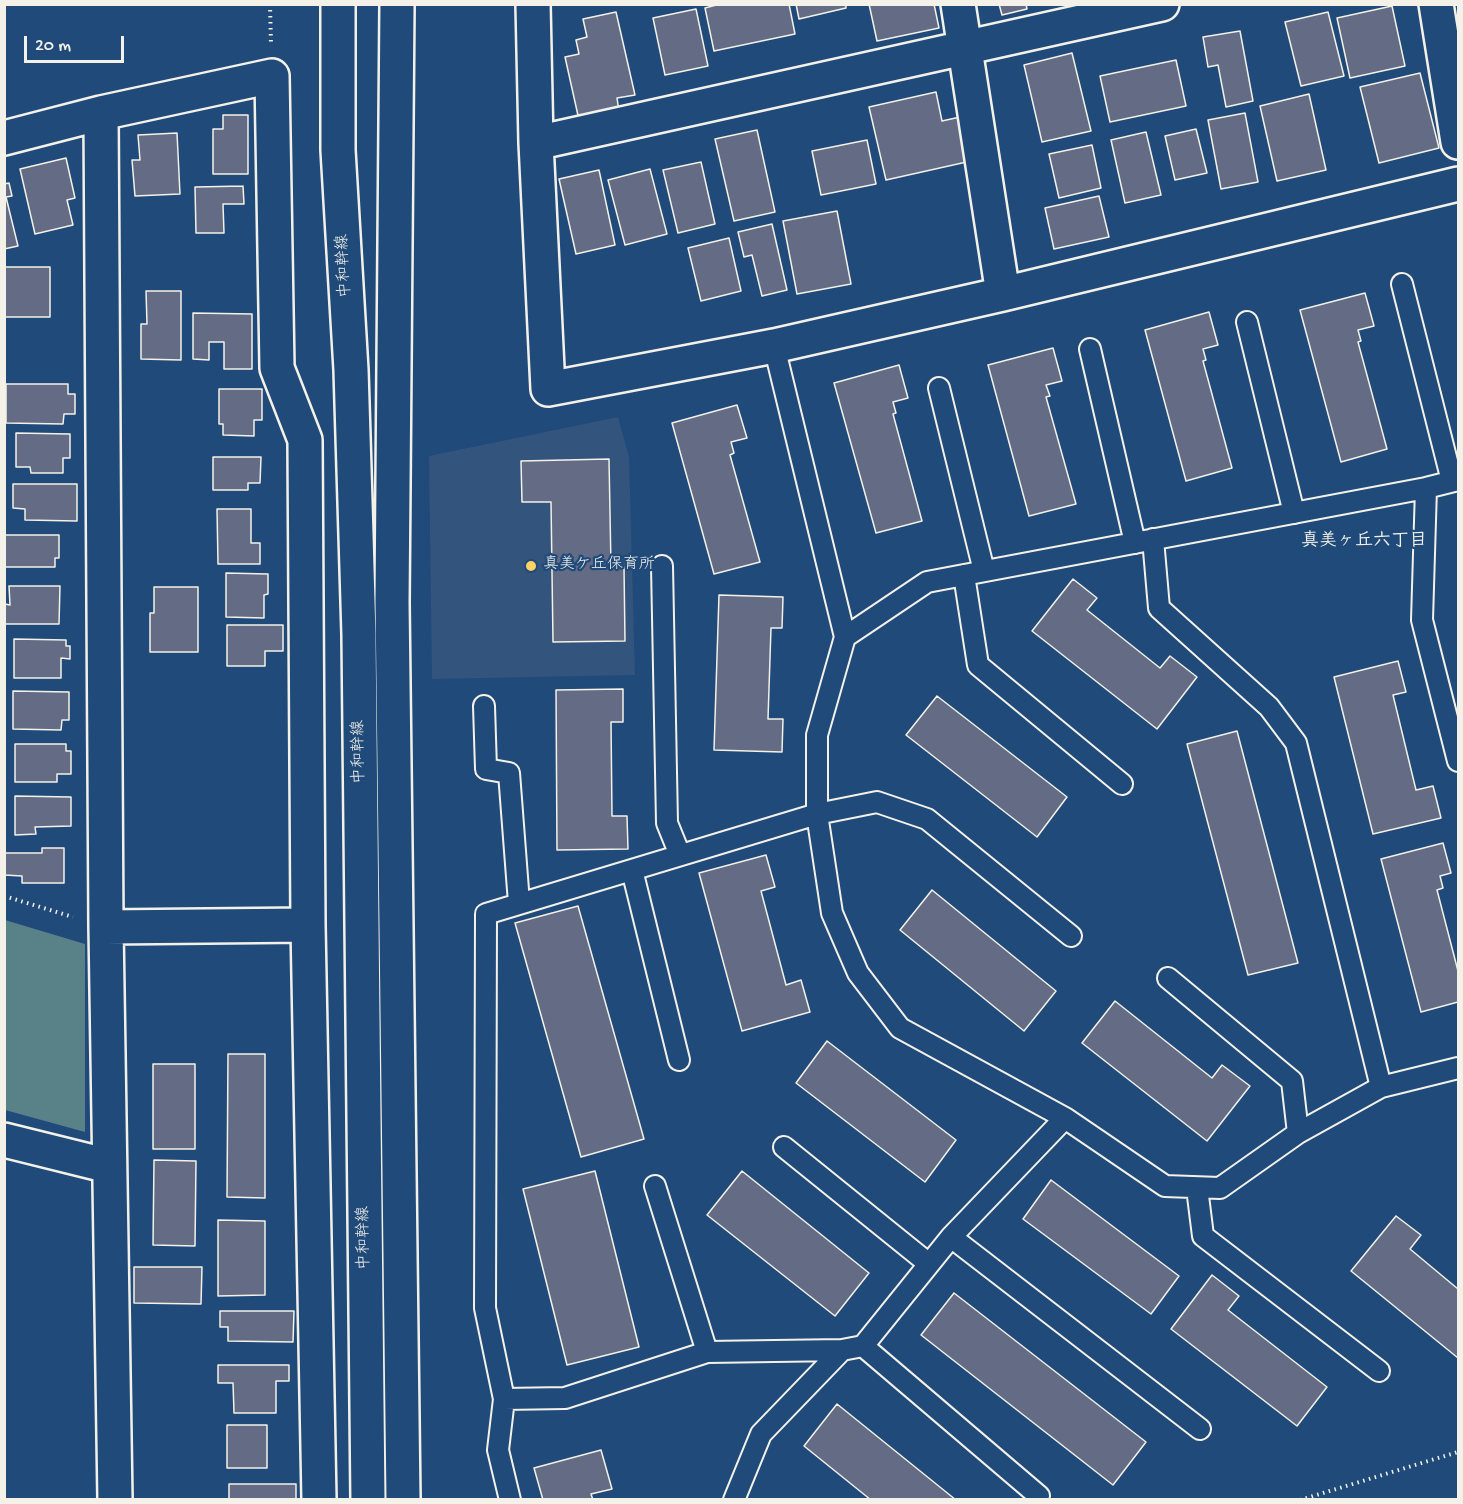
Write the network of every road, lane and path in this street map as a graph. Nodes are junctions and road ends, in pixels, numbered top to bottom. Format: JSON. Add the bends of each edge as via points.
{"nodes":[{"id":1,"x":338,"y":4,"type":"edge"},
{"id":2,"x":397,"y":4,"type":"edge"},
{"id":3,"x":533,"y":4,"type":"edge"},
{"id":4,"x":958,"y":4,"type":"edge"},
{"id":5,"x":1162,"y":4,"type":"edge"},
{"id":6,"x":1436,"y":4,"type":"edge"},
{"id":7,"x":964,"y":48,"type":"junction"},
{"id":8,"x":102,"y":113,"type":"junction"},
{"id":9,"x":4,"y":138,"type":"edge"},
{"id":10,"x":1458,"y":142,"type":"edge"},
{"id":11,"x":536,"y":143,"type":"junction"},
{"id":12,"x":1458,"y":184,"type":"edge"},
{"id":13,"x":1402,"y":284,"type":"dead end"},
{"id":14,"x":1003,"y":294,"type":"junction"},
{"id":15,"x":1247,"y":322,"type":"dead end"},
{"id":16,"x":774,"y":345,"type":"junction"},
{"id":17,"x":1090,"y":349,"type":"dead end"},
{"id":18,"x":939,"y":388,"type":"dead end"},
{"id":19,"x":1455,"y":480,"type":"edge"},
{"id":20,"x":1426,"y":488,"type":"junction"},
{"id":21,"x":1294,"y":513,"type":"junction"},
{"id":22,"x":1144,"y":541,"type":"junction"},
{"id":23,"x":662,"y":566,"type":"dead end"},
{"id":24,"x":984,"y":571,"type":"junction"},
{"id":25,"x":964,"y":575,"type":"junction"},
{"id":26,"x":845,"y":637,"type":"junction"},
{"id":27,"x":484,"y":706,"type":"dead end"},
{"id":28,"x":1458,"y":761,"type":"edge"},
{"id":29,"x":1122,"y":784,"type":"dead end"},
{"id":30,"x":817,"y":814,"type":"junction"},
{"id":31,"x":680,"y":855,"type":"junction"},
{"id":32,"x":632,"y":870,"type":"junction"},
{"id":33,"x":4,"y":896,"type":"edge"},
{"id":34,"x":519,"y":903,"type":"junction"},
{"id":35,"x":308,"y":925,"type":"junction"},
{"id":36,"x":106,"y":927,"type":"junction"},
{"id":37,"x":1071,"y":936,"type":"dead end"},
{"id":38,"x":1168,"y":978,"type":"dead end"},
{"id":39,"x":679,"y":1060,"type":"dead end"},
{"id":40,"x":1458,"y":1068,"type":"edge"},
{"id":41,"x":1381,"y":1087,"type":"junction"},
{"id":42,"x":1065,"y":1118,"type":"junction"},
{"id":43,"x":1298,"y":1133,"type":"junction"},
{"id":44,"x":4,"y":1140,"type":"edge"},
{"id":45,"x":784,"y":1147,"type":"dead end"},
{"id":46,"x":109,"y":1166,"type":"junction"},
{"id":47,"x":655,"y":1186,"type":"dead end"},
{"id":48,"x":1197,"y":1188,"type":"junction"},
{"id":49,"x":951,"y":1237,"type":"junction"},
{"id":50,"x":929,"y":1264,"type":"junction"},
{"id":51,"x":863,"y":1346,"type":"junction"},
{"id":52,"x":842,"y":1350,"type":"junction"},
{"id":53,"x":707,"y":1352,"type":"junction"},
{"id":54,"x":1379,"y":1371,"type":"dead end"},
{"id":55,"x":504,"y":1399,"type":"junction"},
{"id":56,"x":1200,"y":1429,"type":"dead end"},
{"id":57,"x":1458,"y":1452,"type":"edge"},
{"id":58,"x":1039,"y":1496,"type":"dead end"},
{"id":59,"x":115,"y":1500,"type":"edge"},
{"id":60,"x":319,"y":1500,"type":"edge"},
{"id":61,"x":368,"y":1500,"type":"edge"},
{"id":62,"x":403,"y":1500,"type":"edge"},
{"id":63,"x":510,"y":1500,"type":"edge"},
{"id":64,"x":734,"y":1500,"type":"edge"},
{"id":65,"x":1300,"y":1500,"type":"edge"}],
"edges":[{"from":1,"to":61,"type":"street","name":"中和幹線","via":[[338,150],[351,370],[359,635]]},
{"from":2,"to":62,"type":"street","name":"中和幹線","via":[[392,603]]},
{"from":3,"to":11,"type":"street"},
{"from":4,"to":7,"type":"street"},
{"from":5,"to":7,"type":"street"},
{"from":6,"to":10,"type":"street"},
{"from":7,"to":11,"type":"street"},
{"from":7,"to":14,"type":"street"},
{"from":8,"to":9,"type":"street"},
{"from":8,"to":35,"type":"street","via":[[272,76],[277,368],[305,440]]},
{"from":8,"to":36,"type":"street"},
{"from":11,"to":16,"type":"street","via":[[549,389]]},
{"from":12,"to":14,"type":"street"},
{"from":13,"to":19,"type":"lane"},
{"from":14,"to":16,"type":"street"},
{"from":15,"to":21,"type":"lane"},
{"from":16,"to":26,"type":"lane"},
{"from":17,"to":22,"type":"lane"},
{"from":18,"to":24,"type":"lane"},
{"from":19,"to":20,"type":"lane"},
{"from":20,"to":21,"type":"lane"},
{"from":20,"to":28,"type":"lane","via":[[1422,620]]},
{"from":21,"to":22,"type":"lane"},
{"from":22,"to":24,"type":"lane"},
{"from":22,"to":41,"type":"lane","via":[[1159,608],[1269,707],[1296,743]]},
{"from":23,"to":31,"type":"lane","via":[[667,823]]},
{"from":24,"to":25,"type":"lane"},
{"from":25,"to":26,"type":"lane","via":[[927,582]]},
{"from":25,"to":29,"type":"lane","via":[[978,665]]},
{"from":26,"to":30,"type":"lane","via":[[817,735]]},
{"from":27,"to":34,"type":"lane","via":[[486,769],[509,772]]},
{"from":30,"to":31,"type":"lane"},
{"from":30,"to":37,"type":"lane","via":[[877,802],[927,819]]},
{"from":30,"to":42,"type":"lane","via":[[832,913],[858,973],[900,1028]]},
{"from":31,"to":32,"type":"lane"},
{"from":32,"to":34,"type":"lane"},
{"from":32,"to":39,"type":"lane"},
{"from":33,"to":36,"type":"path"},
{"from":34,"to":55,"type":"lane","via":[[486,914],[485,1308]]},
{"from":35,"to":36,"type":"street"},
{"from":35,"to":60,"type":"street"},
{"from":36,"to":46,"type":"street"},
{"from":38,"to":43,"type":"lane","via":[[1292,1082]]},
{"from":40,"to":41,"type":"lane"},
{"from":41,"to":43,"type":"lane"},
{"from":42,"to":48,"type":"lane","via":[[1165,1186]]},
{"from":42,"to":49,"type":"lane"},
{"from":43,"to":48,"type":"lane","via":[[1220,1188]]},
{"from":44,"to":46,"type":"street"},
{"from":45,"to":50,"type":"lane"},
{"from":46,"to":59,"type":"street"},
{"from":47,"to":53,"type":"lane"},
{"from":48,"to":54,"type":"lane","via":[[1203,1236]]},
{"from":49,"to":50,"type":"lane"},
{"from":49,"to":56,"type":"lane"},
{"from":50,"to":51,"type":"lane"},
{"from":51,"to":52,"type":"lane"},
{"from":51,"to":58,"type":"lane"},
{"from":52,"to":53,"type":"lane"},
{"from":52,"to":64,"type":"lane","via":[[761,1434]]},
{"from":53,"to":55,"type":"lane","via":[[565,1398]]},
{"from":55,"to":63,"type":"lane","via":[[498,1450]]},
{"from":57,"to":65,"type":"path"}]}
